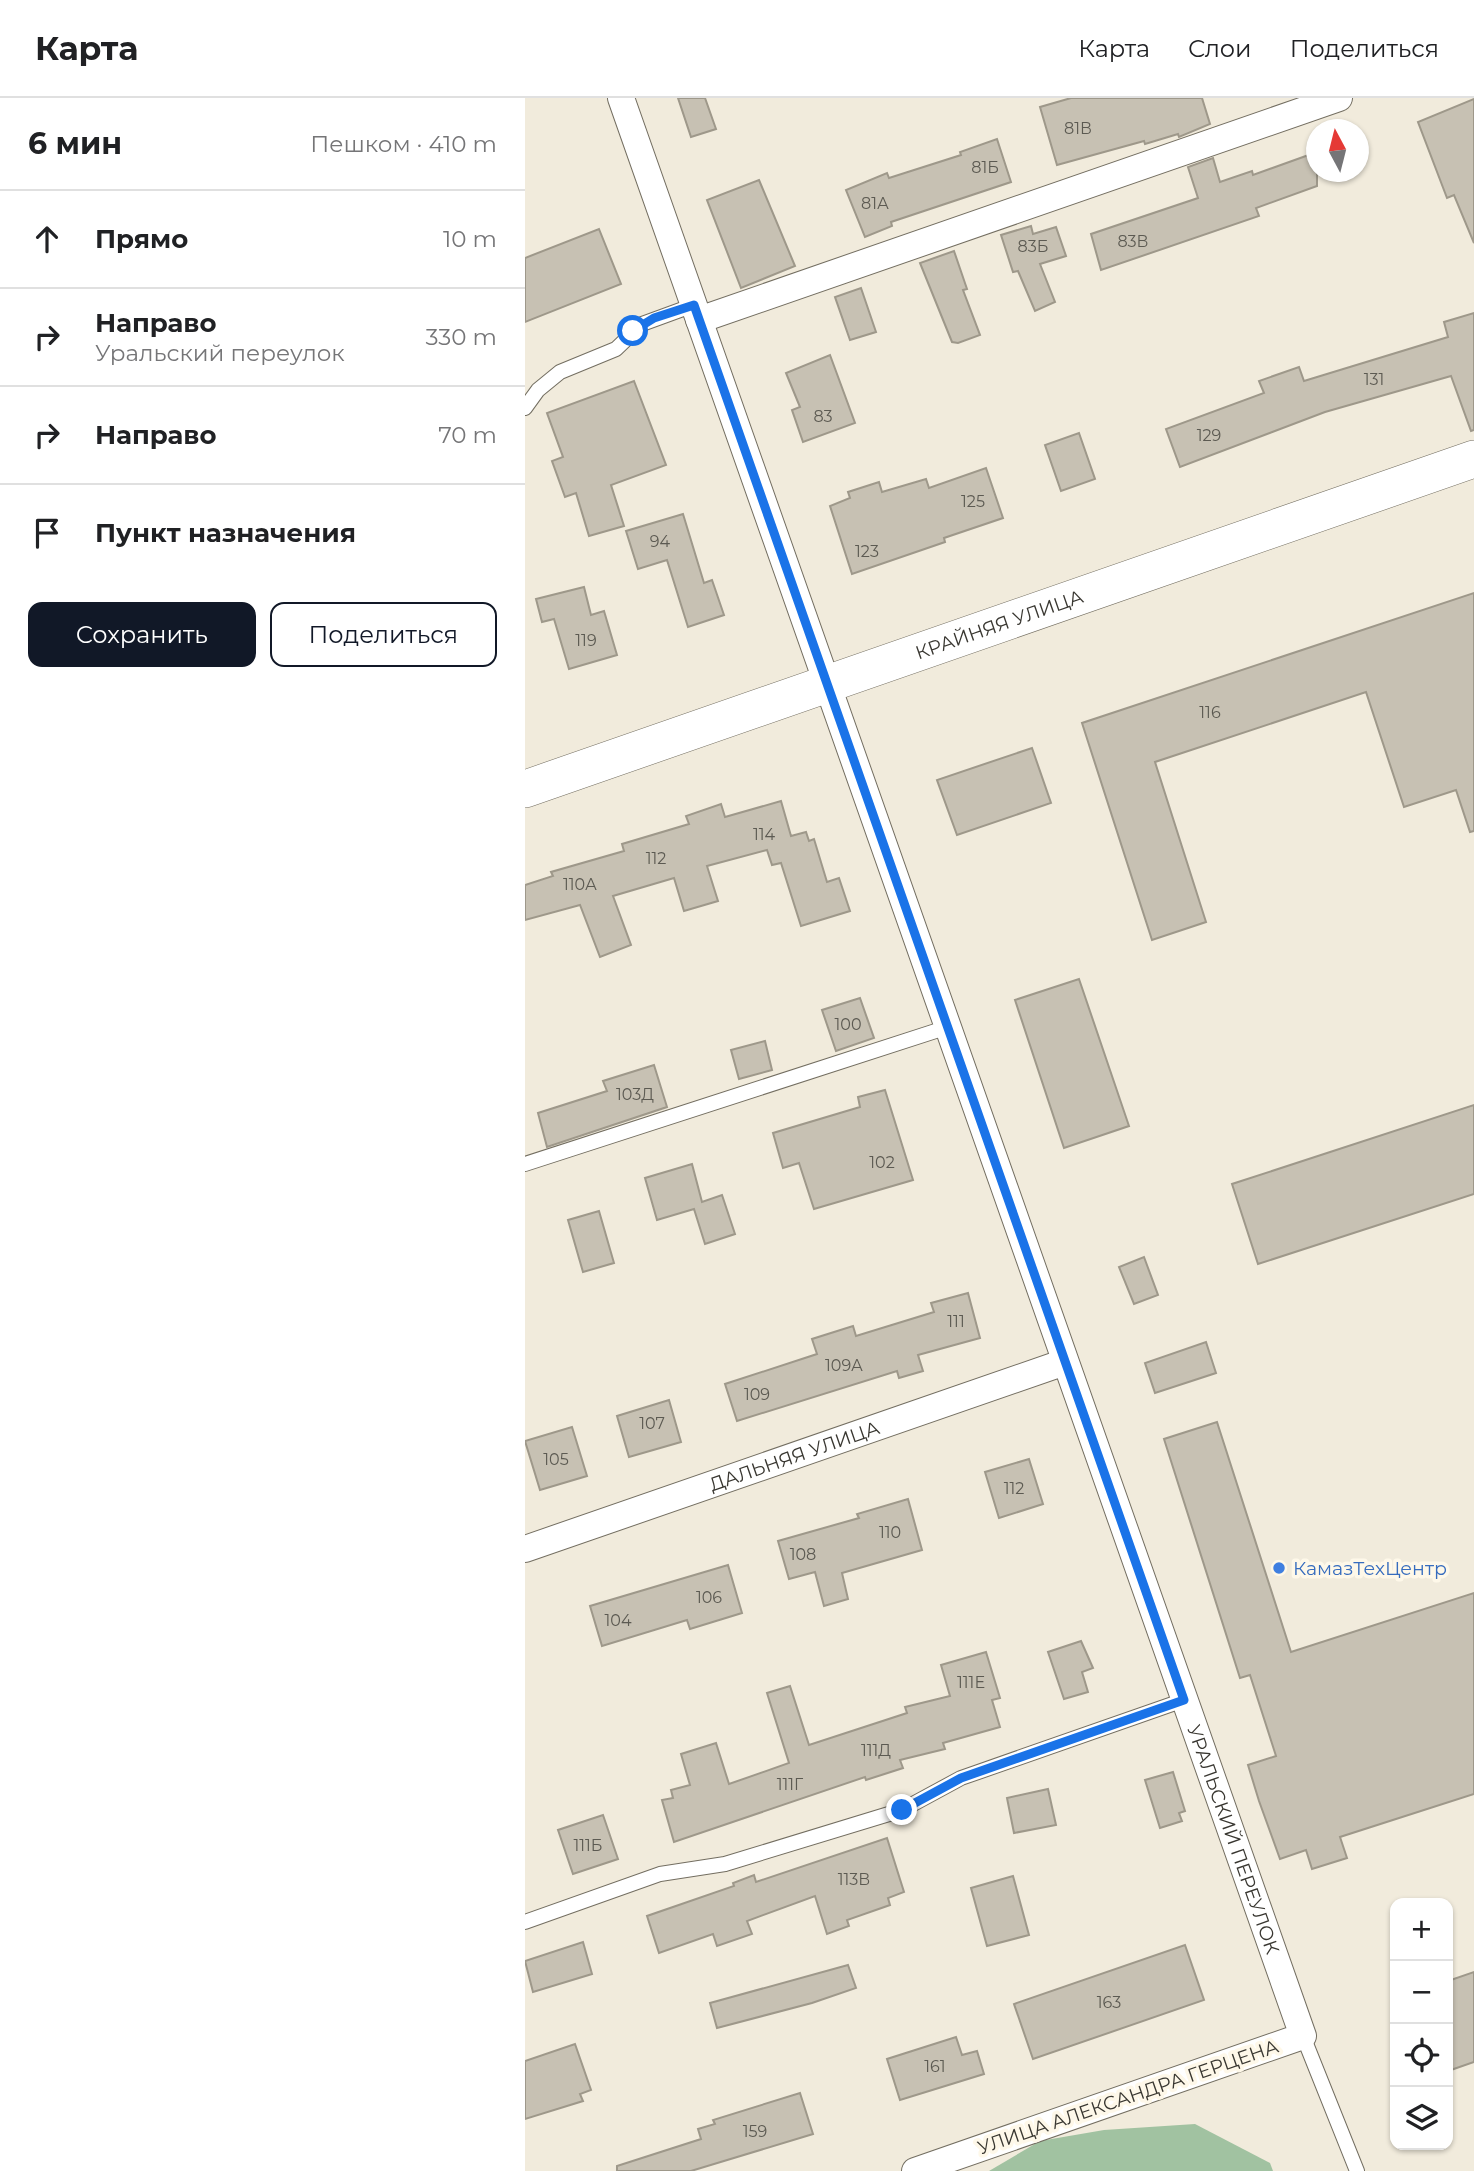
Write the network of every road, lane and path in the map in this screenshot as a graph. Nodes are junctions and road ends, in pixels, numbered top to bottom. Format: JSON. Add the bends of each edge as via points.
{"nodes":[{"id":1,"x":621,"y":98,"type":"edge"},
{"id":2,"x":1339,"y":98,"type":"edge"},
{"id":3,"x":696,"y":313,"type":"junction"},
{"id":4,"x":525,"y":408,"type":"edge"},
{"id":5,"x":1474,"y":459,"type":"edge"},
{"id":6,"x":827,"y":684,"type":"junction"},
{"id":7,"x":525,"y":789,"type":"edge"},
{"id":8,"x":947,"y":1027,"type":"junction"},
{"id":9,"x":525,"y":1164,"type":"edge"},
{"id":10,"x":1065,"y":1362,"type":"junction"},
{"id":11,"x":525,"y":1549,"type":"edge"},
{"id":12,"x":1184,"y":1700,"type":"junction"},
{"id":13,"x":525,"y":1922,"type":"edge"},
{"id":14,"x":1303,"y":2036,"type":"junction"},
{"id":15,"x":915,"y":2171,"type":"edge"},
{"id":16,"x":1357,"y":2171,"type":"edge"}],
"edges":[{"from":1,"to":3,"type":"street","name":"УРАЛЬСКИЙ ПЕРЕУЛОК"},
{"from":2,"to":3,"type":"street"},
{"from":3,"to":4,"type":"lane","via":[[642,324],[616,349],[560,372]]},
{"from":3,"to":6,"type":"street","name":"УРАЛЬСКИЙ ПЕРЕУЛОК"},
{"from":5,"to":6,"type":"main road","name":"КРАЙНЯЯ УЛИЦА"},
{"from":6,"to":7,"type":"main road","name":"КРАЙНЯЯ УЛИЦА"},
{"from":6,"to":8,"type":"street","name":"УРАЛЬСКИЙ ПЕРЕУЛОК"},
{"from":8,"to":9,"type":"lane"},
{"from":8,"to":10,"type":"street","name":"УРАЛЬСКИЙ ПЕРЕУЛОК"},
{"from":10,"to":11,"type":"street","name":"ДАЛЬНЯЯ УЛИЦА"},
{"from":10,"to":12,"type":"street","name":"УРАЛЬСКИЙ ПЕРЕУЛОК"},
{"from":12,"to":13,"type":"lane","via":[[961,1778],[902,1810],[725,1864],[660,1874]]},
{"from":12,"to":14,"type":"street","name":"УРАЛЬСКИЙ ПЕРЕУЛОК"},
{"from":14,"to":15,"type":"street","name":"УЛИЦА АЛЕКСАНДРА ГЕРЦЕНА"},
{"from":14,"to":16,"type":"lane"}]}
